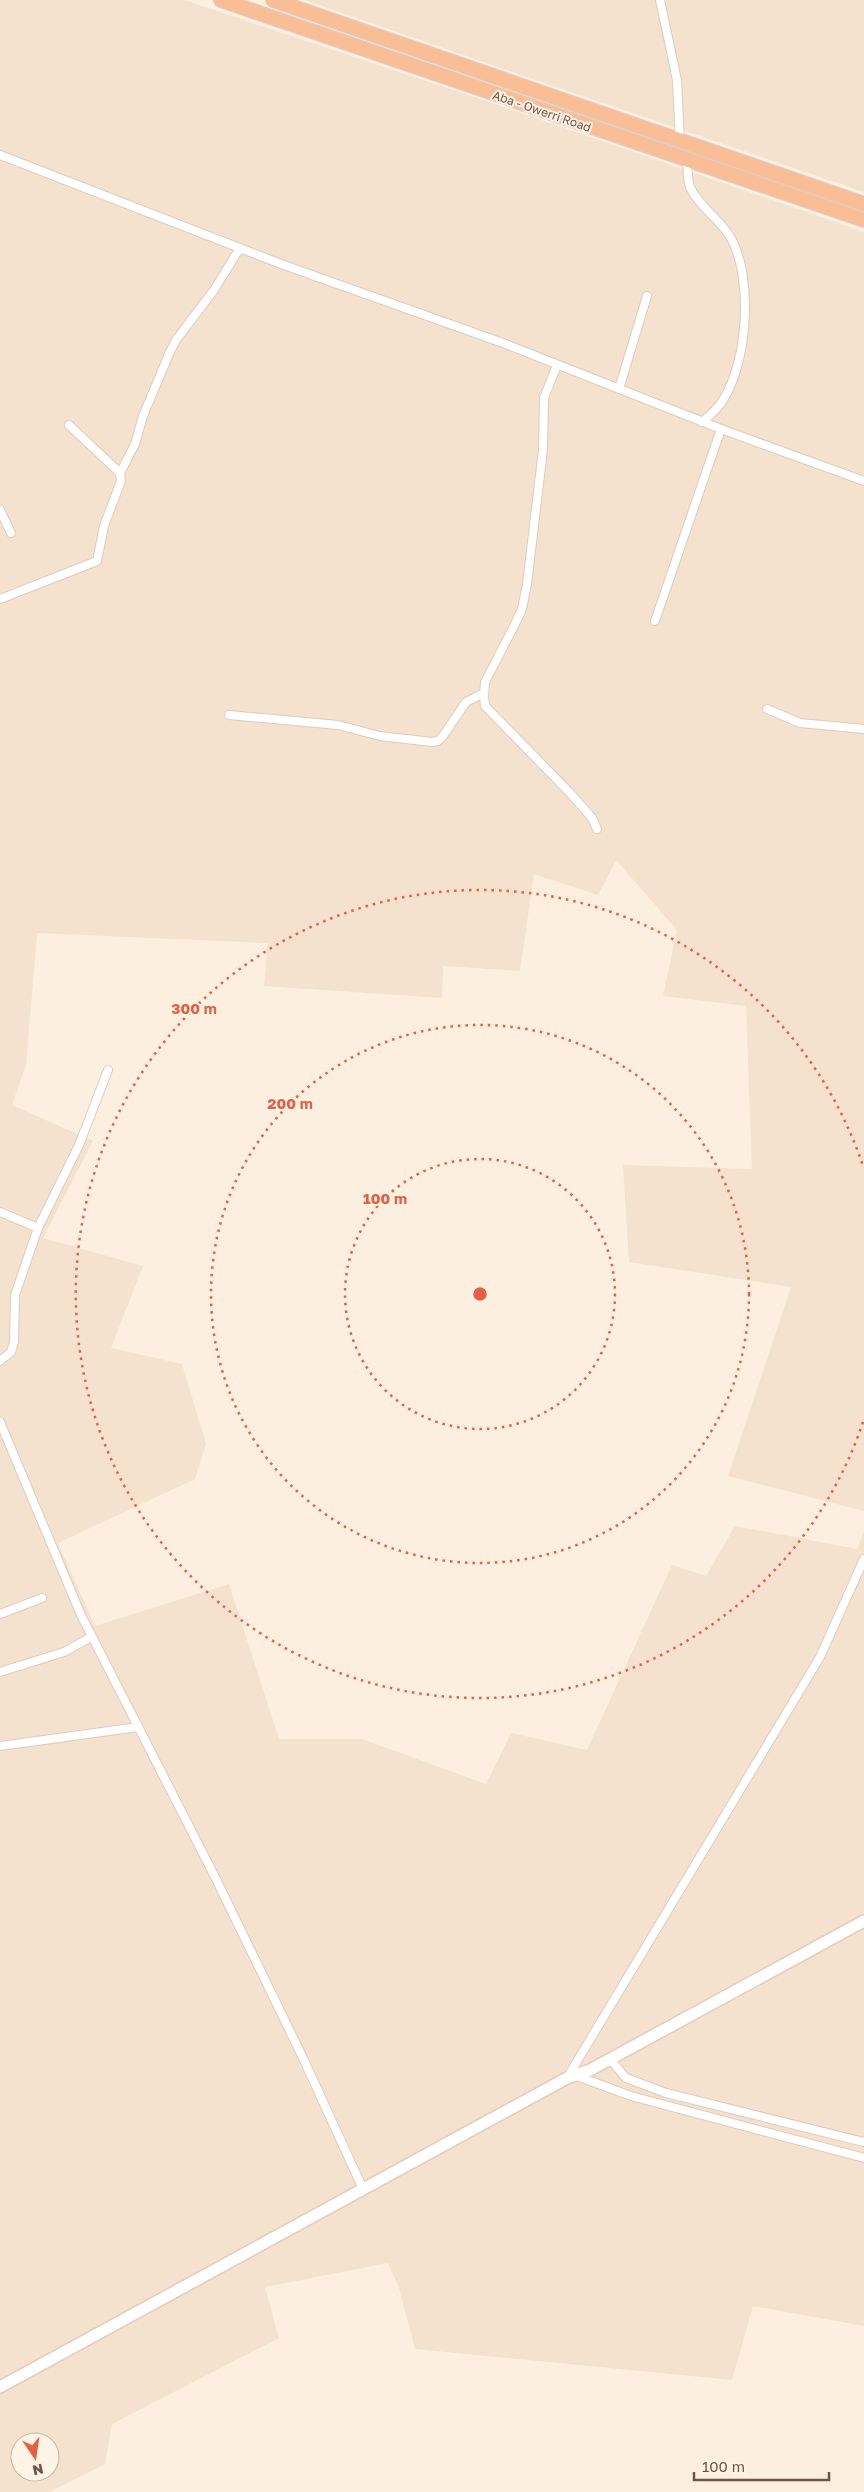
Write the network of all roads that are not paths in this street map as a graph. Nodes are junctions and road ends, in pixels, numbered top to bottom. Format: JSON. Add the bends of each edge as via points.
{"nodes":[{"id":1,"x":221,"y":0,"type":"edge"},
{"id":2,"x":273,"y":0,"type":"edge"},
{"id":3,"x":660,"y":0,"type":"edge"},
{"id":4,"x":680,"y":142,"type":"junction"},
{"id":5,"x":0,"y":155,"type":"edge"},
{"id":6,"x":687,"y":161,"type":"junction"},
{"id":7,"x":864,"y":204,"type":"edge"},
{"id":8,"x":864,"y":220,"type":"edge"},
{"id":9,"x":240,"y":248,"type":"junction"},
{"id":10,"x":647,"y":296,"type":"dead end"},
{"id":11,"x":557,"y":365,"type":"junction"},
{"id":12,"x":619,"y":389,"type":"junction"},
{"id":13,"x":702,"y":422,"type":"junction"},
{"id":14,"x":69,"y":425,"type":"dead end"},
{"id":15,"x":721,"y":429,"type":"junction"},
{"id":16,"x":120,"y":473,"type":"junction"},
{"id":17,"x":864,"y":481,"type":"edge"},
{"id":18,"x":0,"y":510,"type":"edge"},
{"id":19,"x":11,"y":533,"type":"dead end"},
{"id":20,"x":0,"y":599,"type":"edge"},
{"id":21,"x":655,"y":621,"type":"dead end"},
{"id":22,"x":484,"y":693,"type":"junction"},
{"id":23,"x":767,"y":709,"type":"dead end"},
{"id":24,"x":229,"y":715,"type":"dead end"},
{"id":25,"x":864,"y":729,"type":"edge"},
{"id":26,"x":597,"y":829,"type":"dead end"},
{"id":27,"x":108,"y":1070,"type":"dead end"},
{"id":28,"x":0,"y":1212,"type":"edge"},
{"id":29,"x":38,"y":1228,"type":"junction"},
{"id":30,"x":0,"y":1361,"type":"edge"},
{"id":31,"x":0,"y":1422,"type":"edge"},
{"id":32,"x":864,"y":1559,"type":"edge"},
{"id":33,"x":42,"y":1598,"type":"dead end"},
{"id":34,"x":0,"y":1614,"type":"edge"},
{"id":35,"x":91,"y":1637,"type":"junction"},
{"id":36,"x":0,"y":1672,"type":"edge"},
{"id":37,"x":138,"y":1727,"type":"junction"},
{"id":38,"x":0,"y":1746,"type":"edge"},
{"id":39,"x":864,"y":1920,"type":"edge"},
{"id":40,"x":610,"y":2058,"type":"junction"},
{"id":41,"x":570,"y":2076,"type":"junction"},
{"id":42,"x":864,"y":2142,"type":"edge"},
{"id":43,"x":864,"y":2158,"type":"edge"},
{"id":44,"x":363,"y":2189,"type":"junction"},
{"id":45,"x":0,"y":2387,"type":"edge"}],
"edges":[{"from":1,"to":6,"type":"highway","name":"Aba - Owerri Road"},
{"from":2,"to":4,"type":"highway","name":"Aba - Owerri Road"},
{"from":3,"to":4,"type":"street","via":[[677,80]]},
{"from":4,"to":7,"type":"highway","name":"Aba - Owerri Road"},
{"from":5,"to":9,"type":"street"},
{"from":6,"to":8,"type":"highway","name":"Aba - Owerri Road"},
{"from":6,"to":13,"type":"street","via":[[690,186],[730,236],[737,251],[745,289],[743,337],[728,392],[715,411]]},
{"from":9,"to":11,"type":"street"},
{"from":9,"to":16,"type":"street","via":[[214,290],[176,340],[142,416],[135,444]]},
{"from":10,"to":12,"type":"street"},
{"from":11,"to":12,"type":"street"},
{"from":11,"to":22,"type":"street","via":[[544,398],[542,450],[523,601],[506,645],[485,682]]},
{"from":12,"to":13,"type":"street"},
{"from":13,"to":15,"type":"street"},
{"from":14,"to":16,"type":"street"},
{"from":15,"to":17,"type":"street"},
{"from":15,"to":21,"type":"street"},
{"from":16,"to":20,"type":"street","via":[[97,561]]},
{"from":18,"to":19,"type":"street"},
{"from":22,"to":24,"type":"street","via":[[466,702],[443,736],[432,742],[380,736],[338,725]]},
{"from":22,"to":26,"type":"street","via":[[486,706],[576,800]]},
{"from":23,"to":25,"type":"street","via":[[800,724]]},
{"from":27,"to":29,"type":"street","via":[[79,1145]]},
{"from":28,"to":29,"type":"street"},
{"from":29,"to":30,"type":"street","via":[[15,1295],[14,1342],[11,1352]]},
{"from":31,"to":35,"type":"street"},
{"from":32,"to":41,"type":"street","via":[[820,1657]]},
{"from":33,"to":34,"type":"street"},
{"from":35,"to":36,"type":"street","via":[[64,1652]]},
{"from":35,"to":37,"type":"street"},
{"from":37,"to":38,"type":"street"},
{"from":37,"to":44,"type":"street","via":[[303,2058]]},
{"from":39,"to":40,"type":"main road"},
{"from":40,"to":41,"type":"main road","via":[[590,2070]]},
{"from":40,"to":42,"type":"street","via":[[626,2078],[658,2090]]},
{"from":41,"to":43,"type":"street","via":[[631,2096]]},
{"from":41,"to":44,"type":"main road"},
{"from":44,"to":45,"type":"main road"}]}
